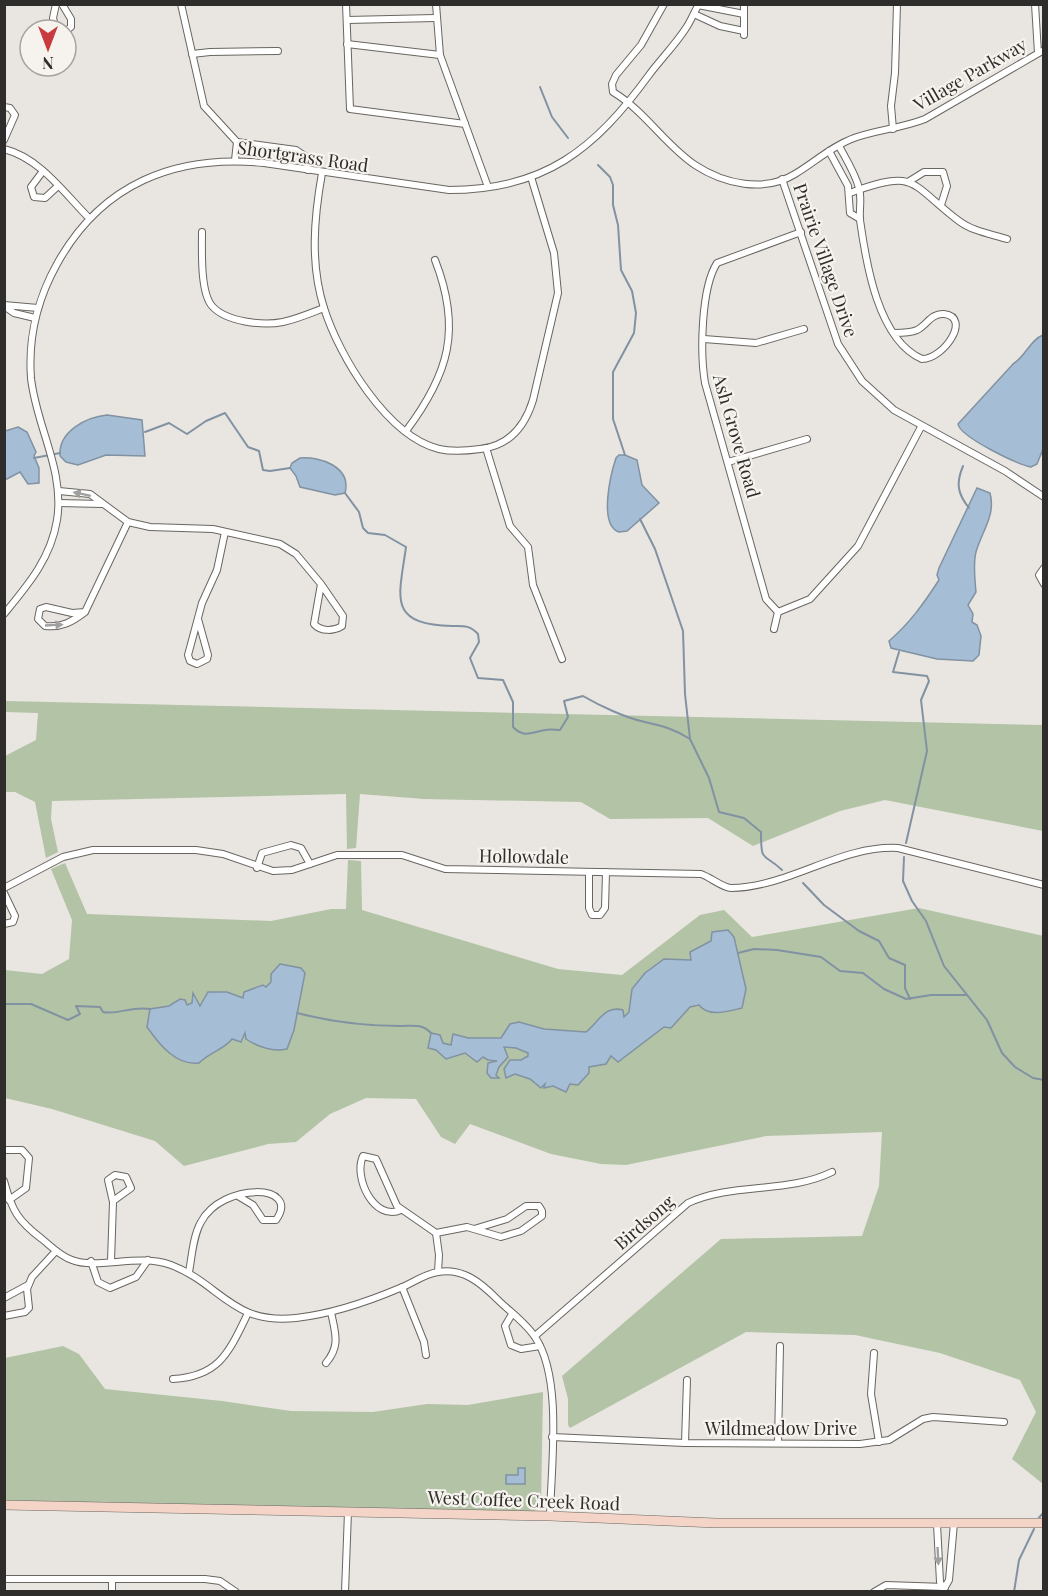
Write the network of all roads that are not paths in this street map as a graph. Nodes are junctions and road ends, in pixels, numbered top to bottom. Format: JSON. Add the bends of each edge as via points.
{"nodes":[{"id":1,"x":62,"y":4,"type":"edge"},
{"id":2,"x":181,"y":4,"type":"edge"},
{"id":3,"x":346,"y":4,"type":"edge"},
{"id":4,"x":436,"y":4,"type":"edge"},
{"id":5,"x":664,"y":4,"type":"edge"},
{"id":6,"x":744,"y":4,"type":"edge"},
{"id":7,"x":897,"y":4,"type":"edge"},
{"id":8,"x":1035,"y":4,"type":"edge"},
{"id":9,"x":699,"y":5,"type":"edge"},
{"id":10,"x":723,"y":12,"type":"junction"},
{"id":11,"x":694,"y":14,"type":"junction"},
{"id":12,"x":744,"y":14,"type":"junction"},
{"id":13,"x":69,"y":18,"type":"edge"},
{"id":14,"x":435,"y":18,"type":"junction"},
{"id":15,"x":347,"y":20,"type":"junction"},
{"id":16,"x":720,"y":26,"type":"junction"},
{"id":17,"x":347,"y":44,"type":"junction"},
{"id":18,"x":278,"y":51,"type":"dead end"},
{"id":19,"x":1041,"y":51,"type":"edge"},
{"id":20,"x":192,"y":54,"type":"junction"},
{"id":21,"x":440,"y":55,"type":"junction"},
{"id":22,"x":631,"y":102,"type":"junction"},
{"id":23,"x":4,"y":107,"type":"edge"},
{"id":24,"x":465,"y":124,"type":"junction"},
{"id":25,"x":893,"y":129,"type":"junction"},
{"id":26,"x":4,"y":140,"type":"edge"},
{"id":27,"x":237,"y":142,"type":"junction"},
{"id":28,"x":839,"y":146,"type":"junction"},
{"id":29,"x":4,"y":149,"type":"edge"},
{"id":30,"x":829,"y":151,"type":"junction"},
{"id":31,"x":235,"y":160,"type":"junction"},
{"id":32,"x":43,"y":171,"type":"junction"},
{"id":33,"x":308,"y":171,"type":"junction"},
{"id":34,"x":322,"y":173,"type":"junction"},
{"id":35,"x":853,"y":174,"type":"junction"},
{"id":36,"x":531,"y":177,"type":"junction"},
{"id":37,"x":844,"y":178,"type":"junction"},
{"id":38,"x":782,"y":179,"type":"junction"},
{"id":39,"x":908,"y":182,"type":"junction"},
{"id":40,"x":58,"y":186,"type":"junction"},
{"id":41,"x":488,"y":187,"type":"junction"},
{"id":42,"x":860,"y":189,"type":"junction"},
{"id":43,"x":850,"y":193,"type":"junction"},
{"id":44,"x":941,"y":205,"type":"junction"},
{"id":45,"x":89,"y":218,"type":"junction"},
{"id":46,"x":860,"y":219,"type":"junction"},
{"id":47,"x":202,"y":232,"type":"dead end"},
{"id":48,"x":801,"y":232,"type":"junction"},
{"id":49,"x":1007,"y":239,"type":"dead end"},
{"id":50,"x":435,"y":260,"type":"dead end"},
{"id":51,"x":4,"y":306,"type":"edge"},
{"id":52,"x":38,"y":308,"type":"junction"},
{"id":53,"x":324,"y":308,"type":"junction"},
{"id":54,"x":35,"y":318,"type":"junction"},
{"id":55,"x":804,"y":329,"type":"dead end"},
{"id":56,"x":894,"y":333,"type":"junction"},
{"id":57,"x":704,"y":339,"type":"junction"},
{"id":58,"x":921,"y":427,"type":"junction"},
{"id":59,"x":406,"y":431,"type":"junction"},
{"id":60,"x":807,"y":439,"type":"dead end"},
{"id":61,"x":486,"y":448,"type":"junction"},
{"id":62,"x":728,"y":462,"type":"junction"},
{"id":63,"x":59,"y":491,"type":"junction"},
{"id":64,"x":1044,"y":497,"type":"edge"},
{"id":65,"x":59,"y":503,"type":"junction"},
{"id":66,"x":103,"y":504,"type":"junction"},
{"id":67,"x":128,"y":522,"type":"junction"},
{"id":68,"x":225,"y":532,"type":"junction"},
{"id":69,"x":1044,"y":568,"type":"edge"},
{"id":70,"x":321,"y":584,"type":"junction"},
{"id":71,"x":1044,"y":584,"type":"edge"},
{"id":72,"x":84,"y":612,"type":"junction"},
{"id":73,"x":778,"y":612,"type":"junction"},
{"id":74,"x":4,"y":614,"type":"edge"},
{"id":75,"x":198,"y":619,"type":"junction"},
{"id":76,"x":774,"y":629,"type":"dead end"},
{"id":77,"x":562,"y":659,"type":"dead end"},
{"id":78,"x":310,"y":864,"type":"junction"},
{"id":79,"x":257,"y":868,"type":"junction"},
{"id":80,"x":589,"y":872,"type":"junction"},
{"id":81,"x":606,"y":872,"type":"junction"},
{"id":82,"x":1044,"y":885,"type":"edge"},
{"id":83,"x":4,"y":888,"type":"edge"},
{"id":84,"x":4,"y":893,"type":"edge"},
{"id":85,"x":4,"y":924,"type":"edge"},
{"id":86,"x":4,"y":1150,"type":"edge"},
{"id":87,"x":832,"y":1172,"type":"dead end"},
{"id":88,"x":4,"y":1180,"type":"edge"},
{"id":89,"x":7,"y":1197,"type":"edge"},
{"id":90,"x":238,"y":1197,"type":"junction"},
{"id":91,"x":113,"y":1201,"type":"junction"},
{"id":92,"x":401,"y":1210,"type":"junction"},
{"id":93,"x":474,"y":1229,"type":"junction"},
{"id":94,"x":436,"y":1233,"type":"junction"},
{"id":95,"x":56,"y":1251,"type":"junction"},
{"id":96,"x":148,"y":1260,"type":"junction"},
{"id":97,"x":111,"y":1261,"type":"junction"},
{"id":98,"x":91,"y":1262,"type":"junction"},
{"id":99,"x":189,"y":1272,"type":"junction"},
{"id":100,"x":438,"y":1272,"type":"junction"},
{"id":101,"x":29,"y":1285,"type":"junction"},
{"id":102,"x":402,"y":1287,"type":"junction"},
{"id":103,"x":4,"y":1298,"type":"edge"},
{"id":104,"x":331,"y":1312,"type":"junction"},
{"id":105,"x":248,"y":1313,"type":"junction"},
{"id":106,"x":512,"y":1314,"type":"junction"},
{"id":107,"x":4,"y":1316,"type":"edge"},
{"id":108,"x":535,"y":1336,"type":"junction"},
{"id":109,"x":540,"y":1346,"type":"junction"},
{"id":110,"x":780,"y":1346,"type":"dead end"},
{"id":111,"x":874,"y":1353,"type":"dead end"},
{"id":112,"x":426,"y":1355,"type":"dead end"},
{"id":113,"x":326,"y":1363,"type":"dead end"},
{"id":114,"x":173,"y":1379,"type":"dead end"},
{"id":115,"x":687,"y":1380,"type":"dead end"},
{"id":116,"x":1004,"y":1422,"type":"dead end"},
{"id":117,"x":552,"y":1437,"type":"junction"},
{"id":118,"x":879,"y":1442,"type":"junction"},
{"id":119,"x":685,"y":1443,"type":"junction"},
{"id":120,"x":778,"y":1443,"type":"junction"},
{"id":121,"x":4,"y":1505,"type":"edge"},
{"id":122,"x":348,"y":1512,"type":"junction"},
{"id":123,"x":550,"y":1516,"type":"junction"},
{"id":124,"x":954,"y":1523,"type":"junction"},
{"id":125,"x":1044,"y":1523,"type":"edge"},
{"id":126,"x":937,"y":1524,"type":"junction"},
{"id":127,"x":4,"y":1579,"type":"edge"},
{"id":128,"x":112,"y":1579,"type":"junction"},
{"id":129,"x":945,"y":1589,"type":"edge"},
{"id":130,"x":112,"y":1592,"type":"edge"},
{"id":131,"x":236,"y":1592,"type":"edge"},
{"id":132,"x":345,"y":1592,"type":"edge"},
{"id":133,"x":874,"y":1592,"type":"edge"}],
"edges":[{"from":1,"to":13,"type":"street"},
{"from":2,"to":20,"type":"street"},
{"from":3,"to":15,"type":"street"},
{"from":4,"to":14,"type":"street"},
{"from":5,"to":22,"type":"street","name":"Village Parkway","via":[[641,45],[612,84],[613,92]]},
{"from":6,"to":12,"type":"street"},
{"from":7,"to":25,"type":"street"},
{"from":8,"to":19,"type":"street"},
{"from":9,"to":10,"type":"street"},
{"from":9,"to":11,"type":"street","name":"Shortgrass Road"},
{"from":10,"to":12,"type":"street"},
{"from":10,"to":16,"type":"street"},
{"from":11,"to":16,"type":"street"},
{"from":11,"to":22,"type":"street","name":"Shortgrass Road"},
{"from":12,"to":16,"type":"street","via":[[744,33]]},
{"from":14,"to":15,"type":"street"},
{"from":14,"to":21,"type":"street"},
{"from":15,"to":17,"type":"street"},
{"from":17,"to":21,"type":"street"},
{"from":17,"to":24,"type":"street","via":[[350,109]]},
{"from":18,"to":20,"type":"street"},
{"from":19,"to":25,"type":"street","name":"Village Parkway","via":[[941,112]]},
{"from":20,"to":27,"type":"street","via":[[204,105]]},
{"from":21,"to":24,"type":"street"},
{"from":22,"to":36,"type":"street","name":"Shortgrass Road","via":[[590,144]]},
{"from":22,"to":38,"type":"street","name":"Village Parkway","via":[[693,163],[715,177],[751,184]]},
{"from":23,"to":26,"type":"street","via":[[15,115]]},
{"from":24,"to":41,"type":"street"},
{"from":25,"to":28,"type":"street","name":"Village Parkway","via":[[854,138]]},
{"from":27,"to":31,"type":"street"},
{"from":27,"to":33,"type":"street","via":[[296,150],[306,156]]},
{"from":28,"to":30,"type":"street","name":"Village Parkway"},
{"from":28,"to":35,"type":"street"},
{"from":29,"to":32,"type":"street"},
{"from":30,"to":37,"type":"street"},
{"from":30,"to":38,"type":"street","name":"Village Parkway"},
{"from":31,"to":33,"type":"street","name":"Shortgrass Road"},
{"from":31,"to":45,"type":"street","name":"Shortgrass Road","via":[[207,162],[153,175],[102,205]]},
{"from":32,"to":40,"type":"street"},
{"from":32,"to":40,"type":"street","via":[[31,187],[34,197],[45,198]]},
{"from":33,"to":34,"type":"street","name":"Shortgrass Road"},
{"from":34,"to":41,"type":"street","name":"Shortgrass Road","via":[[449,190]]},
{"from":34,"to":53,"type":"street","via":[[314,245]]},
{"from":35,"to":37,"type":"street"},
{"from":35,"to":42,"type":"street"},
{"from":36,"to":41,"type":"street","name":"Shortgrass Road"},
{"from":36,"to":61,"type":"street","via":[[554,253],[558,293],[555,313],[528,415],[510,438]]},
{"from":37,"to":43,"type":"street"},
{"from":38,"to":48,"type":"street","name":"Prairie Village Drive"},
{"from":39,"to":42,"type":"street","via":[[888,180]]},
{"from":39,"to":44,"type":"street"},
{"from":39,"to":44,"type":"street","via":[[924,172],[943,172],[947,186]]},
{"from":40,"to":45,"type":"street"},
{"from":42,"to":43,"type":"street"},
{"from":42,"to":46,"type":"street"},
{"from":43,"to":46,"type":"street","via":[[850,213]]},
{"from":44,"to":49,"type":"street","via":[[969,227]]},
{"from":45,"to":52,"type":"street","name":"Shortgrass Road","via":[[60,259]]},
{"from":46,"to":56,"type":"street","via":[[876,296]]},
{"from":47,"to":53,"type":"street","via":[[206,294],[212,306],[228,316],[283,322]]},
{"from":48,"to":57,"type":"street","name":"Ash Grove Road","via":[[717,263],[709,282]]},
{"from":48,"to":58,"type":"street","name":"Prairie Village Drive","via":[[827,315],[848,361],[878,397]]},
{"from":50,"to":59,"type":"street","via":[[448,304],[447,352],[435,389]]},
{"from":51,"to":52,"type":"street"},
{"from":51,"to":54,"type":"street"},
{"from":52,"to":54,"type":"street","name":"Shortgrass Road"},
{"from":53,"to":59,"type":"street","via":[[342,355],[372,399]]},
{"from":54,"to":63,"type":"street","name":"Shortgrass Road","via":[[31,355],[33,394]]},
{"from":55,"to":57,"type":"street","via":[[756,343]]},
{"from":56,"to":56,"type":"street","via":[[919,329],[941,314],[950,315],[956,328],[951,341],[929,359],[909,351]]},
{"from":57,"to":62,"type":"street","name":"Ash Grove Road","via":[[705,383]]},
{"from":58,"to":64,"type":"street","name":"Prairie Village Drive","via":[[1005,471]]},
{"from":58,"to":73,"type":"street","via":[[858,546],[810,599]]},
{"from":59,"to":61,"type":"street","via":[[438,449]]},
{"from":60,"to":62,"type":"street"},
{"from":61,"to":77,"type":"street","via":[[510,526],[528,548],[533,585]]},
{"from":62,"to":73,"type":"street","name":"Ash Grove Road","via":[[766,599]]},
{"from":63,"to":65,"type":"street","name":"Shortgrass Road"},
{"from":66,"to":63,"type":"street","one_way":true,"via":[[90,494]]},
{"from":65,"to":66,"type":"street"},
{"from":65,"to":74,"type":"street","name":"Shortgrass Road","via":[[53,536],[41,566]]},
{"from":66,"to":67,"type":"street"},
{"from":67,"to":68,"type":"street"},
{"from":67,"to":72,"type":"street"},
{"from":68,"to":70,"type":"street","via":[[280,544],[296,554]]},
{"from":68,"to":75,"type":"street","via":[[217,570]]},
{"from":69,"to":71,"type":"street","via":[[1039,575]]},
{"from":70,"to":70,"type":"street","via":[[343,616],[342,626],[337,629],[321,630],[314,624]]},
{"from":72,"to":72,"type":"street","one_way":true,"via":[[46,607],[40,609],[38,619],[45,626],[61,626]]},
{"from":73,"to":76,"type":"street"},
{"from":75,"to":75,"type":"street","via":[[208,655],[197,664],[188,655]]},
{"from":78,"to":79,"type":"street","name":"Hollowdale","via":[[282,870]]},
{"from":78,"to":79,"type":"street","via":[[301,848],[291,845],[262,853]]},
{"from":78,"to":80,"type":"street","name":"Hollowdale","via":[[337,855],[402,855],[445,869]]},
{"from":79,"to":83,"type":"street","name":"Hollowdale","via":[[223,854],[196,850],[93,850],[63,857]]},
{"from":80,"to":81,"type":"street","name":"Hollowdale"},
{"from":80,"to":81,"type":"street","via":[[592,915],[600,915],[605,908]]},
{"from":81,"to":82,"type":"street","name":"Hollowdale","via":[[701,874],[728,888],[784,878],[876,847],[898,848]]},
{"from":84,"to":85,"type":"street","via":[[15,916],[14,922]]},
{"from":86,"to":89,"type":"street","via":[[22,1150],[29,1158],[26,1188]]},
{"from":87,"to":108,"type":"street","name":"Birdsong","via":[[810,1182],[715,1194],[688,1203]]},
{"from":88,"to":89,"type":"street"},
{"from":89,"to":95,"type":"street","via":[[16,1217]]},
{"from":90,"to":90,"type":"street","via":[[247,1192],[272,1194],[279,1204],[279,1215],[276,1220],[263,1220],[253,1206]]},
{"from":90,"to":99,"type":"street","via":[[222,1200],[202,1220]]},
{"from":91,"to":91,"type":"street","via":[[131,1188],[126,1177],[110,1177]]},
{"from":91,"to":97,"type":"street"},
{"from":92,"to":92,"type":"street","via":[[376,1159],[363,1156],[360,1174],[373,1203],[378,1210]]},
{"from":92,"to":94,"type":"street"},
{"from":93,"to":93,"type":"street","via":[[501,1237],[534,1223],[542,1216],[542,1210],[539,1206],[526,1206],[507,1219]]},
{"from":93,"to":94,"type":"street"},
{"from":94,"to":100,"type":"street"},
{"from":95,"to":98,"type":"street","via":[[73,1261]]},
{"from":95,"to":101,"type":"street"},
{"from":96,"to":97,"type":"street"},
{"from":96,"to":98,"type":"street","via":[[136,1277],[110,1288],[98,1282]]},
{"from":96,"to":99,"type":"street"},
{"from":97,"to":98,"type":"street"},
{"from":99,"to":105,"type":"street","via":[[222,1299]]},
{"from":100,"to":102,"type":"street"},
{"from":100,"to":106,"type":"street","via":[[469,1276]]},
{"from":101,"to":103,"type":"street"},
{"from":101,"to":107,"type":"street","via":[[25,1312]]},
{"from":102,"to":104,"type":"street"},
{"from":102,"to":112,"type":"street"},
{"from":104,"to":105,"type":"street","via":[[280,1319]]},
{"from":104,"to":113,"type":"street","via":[[335,1352]]},
{"from":105,"to":114,"type":"street","via":[[220,1361],[201,1375]]},
{"from":106,"to":108,"type":"street"},
{"from":106,"to":109,"type":"street","via":[[506,1326],[511,1345],[521,1349]]},
{"from":108,"to":109,"type":"street"},
{"from":109,"to":117,"type":"street","via":[[550,1372]]},
{"from":110,"to":120,"type":"street"},
{"from":111,"to":118,"type":"street","via":[[871,1394]]},
{"from":115,"to":119,"type":"street"},
{"from":116,"to":118,"type":"street","name":"Wildmeadow Drive","via":[[933,1417]]},
{"from":117,"to":119,"type":"street","name":"Wildmeadow Drive"},
{"from":117,"to":123,"type":"street"},
{"from":118,"to":120,"type":"street","name":"Wildmeadow Drive"},
{"from":119,"to":120,"type":"street","name":"Wildmeadow Drive"},
{"from":121,"to":122,"type":"street","name":"West Coffee Creek Road"},
{"from":122,"to":123,"type":"street","name":"West Coffee Creek Road"},
{"from":122,"to":132,"type":"street"},
{"from":123,"to":126,"type":"street","name":"West Coffee Creek Road","via":[[716,1523]]},
{"from":124,"to":125,"type":"street","name":"West Coffee Creek Road"},
{"from":124,"to":126,"type":"street","name":"West Coffee Creek Road"},
{"from":124,"to":129,"type":"street"},
{"from":126,"to":129,"type":"street","one_way":true,"via":[[940,1582]]},
{"from":127,"to":128,"type":"street"},
{"from":128,"to":130,"type":"street"},
{"from":128,"to":131,"type":"street","via":[[205,1579],[220,1581]]},
{"from":129,"to":133,"type":"street","via":[[886,1585]]}]}
